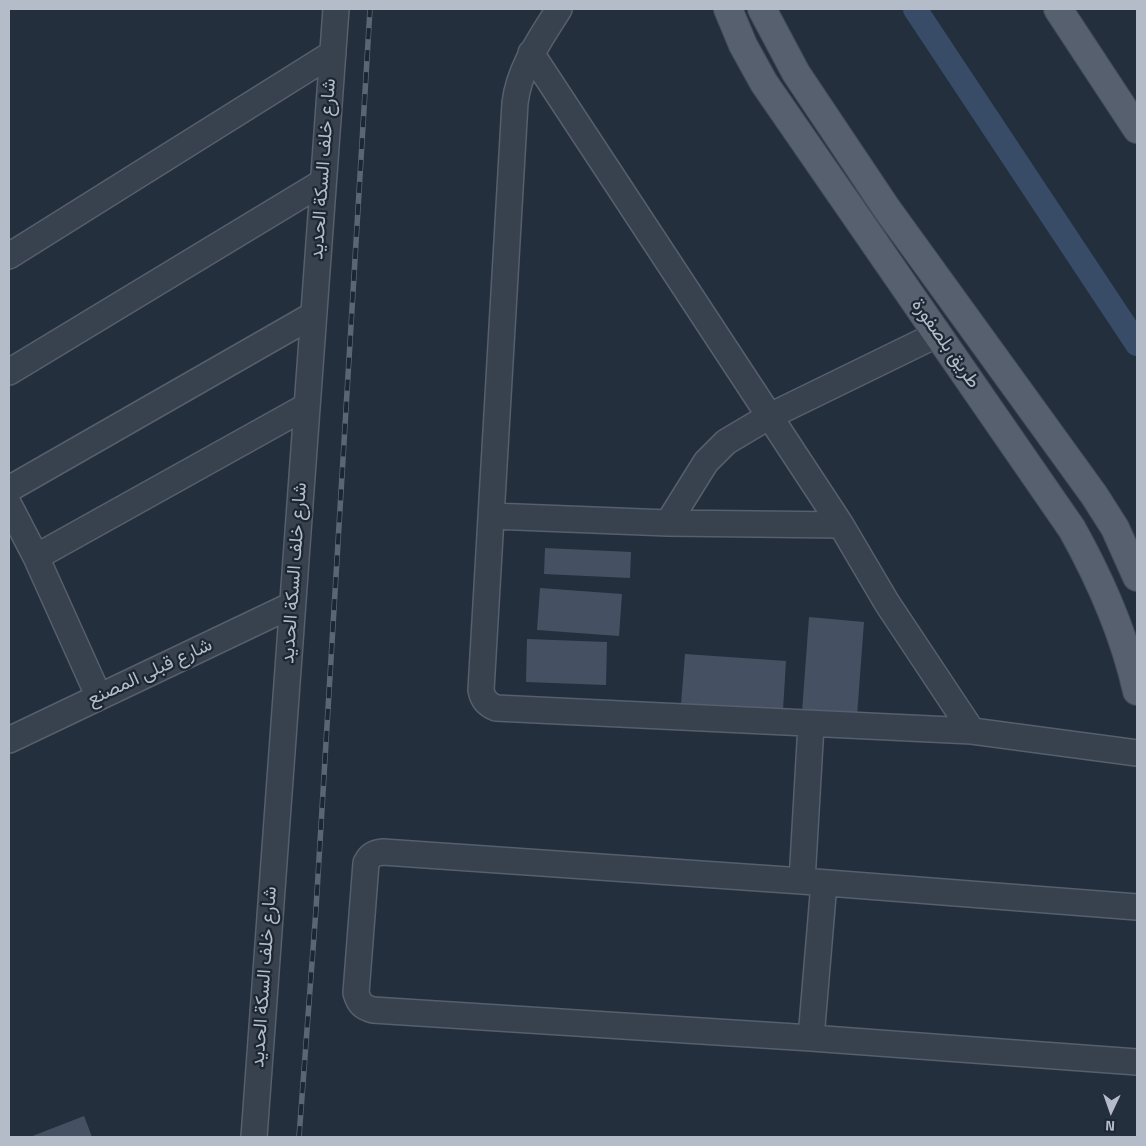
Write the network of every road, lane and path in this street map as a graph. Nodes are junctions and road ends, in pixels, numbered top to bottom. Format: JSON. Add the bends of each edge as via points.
{"nodes":[{"id":1,"x":336,"y":9,"type":"edge"},
{"id":2,"x":558,"y":9,"type":"edge"},
{"id":3,"x":728,"y":9,"type":"edge"},
{"id":4,"x":762,"y":9,"type":"edge"},
{"id":5,"x":1058,"y":9,"type":"edge"},
{"id":6,"x":333,"y":53,"type":"junction"},
{"id":7,"x":531,"y":53,"type":"junction"},
{"id":8,"x":1137,"y":129,"type":"edge"},
{"id":9,"x":323,"y":182,"type":"junction"},
{"id":10,"x":9,"y":256,"type":"edge"},
{"id":11,"x":313,"y":315,"type":"junction"},
{"id":12,"x":938,"y":334,"type":"junction"},
{"id":13,"x":9,"y":372,"type":"edge"},
{"id":14,"x":307,"y":406,"type":"junction"},
{"id":15,"x":768,"y":417,"type":"junction"},
{"id":16,"x":9,"y":489,"type":"edge"},
{"id":17,"x":9,"y":505,"type":"edge"},
{"id":18,"x":492,"y":516,"type":"junction"},
{"id":19,"x":668,"y":523,"type":"junction"},
{"id":20,"x":841,"y":525,"type":"junction"},
{"id":21,"x":36,"y":557,"type":"junction"},
{"id":22,"x":1137,"y":577,"type":"edge"},
{"id":23,"x":292,"y":605,"type":"junction"},
{"id":24,"x":1137,"y":691,"type":"edge"},
{"id":25,"x":99,"y":697,"type":"junction"},
{"id":26,"x":811,"y":725,"type":"junction"},
{"id":27,"x":972,"y":731,"type":"junction"},
{"id":28,"x":9,"y":740,"type":"edge"},
{"id":29,"x":1137,"y":753,"type":"edge"},
{"id":30,"x":813,"y":882,"type":"junction"},
{"id":31,"x":1137,"y":907,"type":"edge"},
{"id":32,"x":811,"y":1038,"type":"junction"},
{"id":33,"x":1137,"y":1062,"type":"edge"},
{"id":34,"x":254,"y":1137,"type":"edge"}],
"edges":[{"from":1,"to":6,"type":"street","name":"شارع خلف السكة الحديد"},
{"from":2,"to":7,"type":"street"},
{"from":3,"to":12,"type":"main road","name":"طريق بلصفورة","via":[[764,83]]},
{"from":4,"to":22,"type":"main road","name":"طريق بلصفورة","via":[[796,73],[887,209],[1094,495],[1115,528]]},
{"from":5,"to":8,"type":"main road"},
{"from":6,"to":9,"type":"street","name":"شارع خلف السكة الحديد"},
{"from":6,"to":10,"type":"street"},
{"from":7,"to":15,"type":"street"},
{"from":7,"to":18,"type":"street","via":[[516,90]]},
{"from":9,"to":11,"type":"street","name":"شارع خلف السكة الحديد"},
{"from":9,"to":13,"type":"street"},
{"from":11,"to":14,"type":"street","name":"شارع خلف السكة الحديد"},
{"from":11,"to":16,"type":"street"},
{"from":12,"to":15,"type":"street"},
{"from":12,"to":24,"type":"main road","name":"طريق بلصفورة","via":[[1051,497],[1091,563],[1122,635]]},
{"from":14,"to":21,"type":"street"},
{"from":14,"to":23,"type":"street","name":"شارع خلف السكة الحديد"},
{"from":15,"to":19,"type":"street","via":[[716,450]]},
{"from":15,"to":20,"type":"street"},
{"from":17,"to":21,"type":"street"},
{"from":18,"to":19,"type":"street"},
{"from":18,"to":26,"type":"street","via":[[481,690],[488,704],[496,708]]},
{"from":19,"to":20,"type":"street"},
{"from":20,"to":27,"type":"street","via":[[887,603]]},
{"from":21,"to":25,"type":"street"},
{"from":23,"to":25,"type":"street","name":"شارع قبلى المصنع"},
{"from":23,"to":34,"type":"street","name":"شارع خلف السكة الحديد"},
{"from":25,"to":28,"type":"street","name":"شارع قبلى المصنع"},
{"from":26,"to":27,"type":"street"},
{"from":26,"to":30,"type":"street"},
{"from":27,"to":29,"type":"street"},
{"from":30,"to":31,"type":"street"},
{"from":30,"to":32,"type":"street"},
{"from":30,"to":32,"type":"street","via":[[375,853],[368,857],[366,863],[356,993],[364,1008],[373,1010]]},
{"from":32,"to":33,"type":"street"}]}
